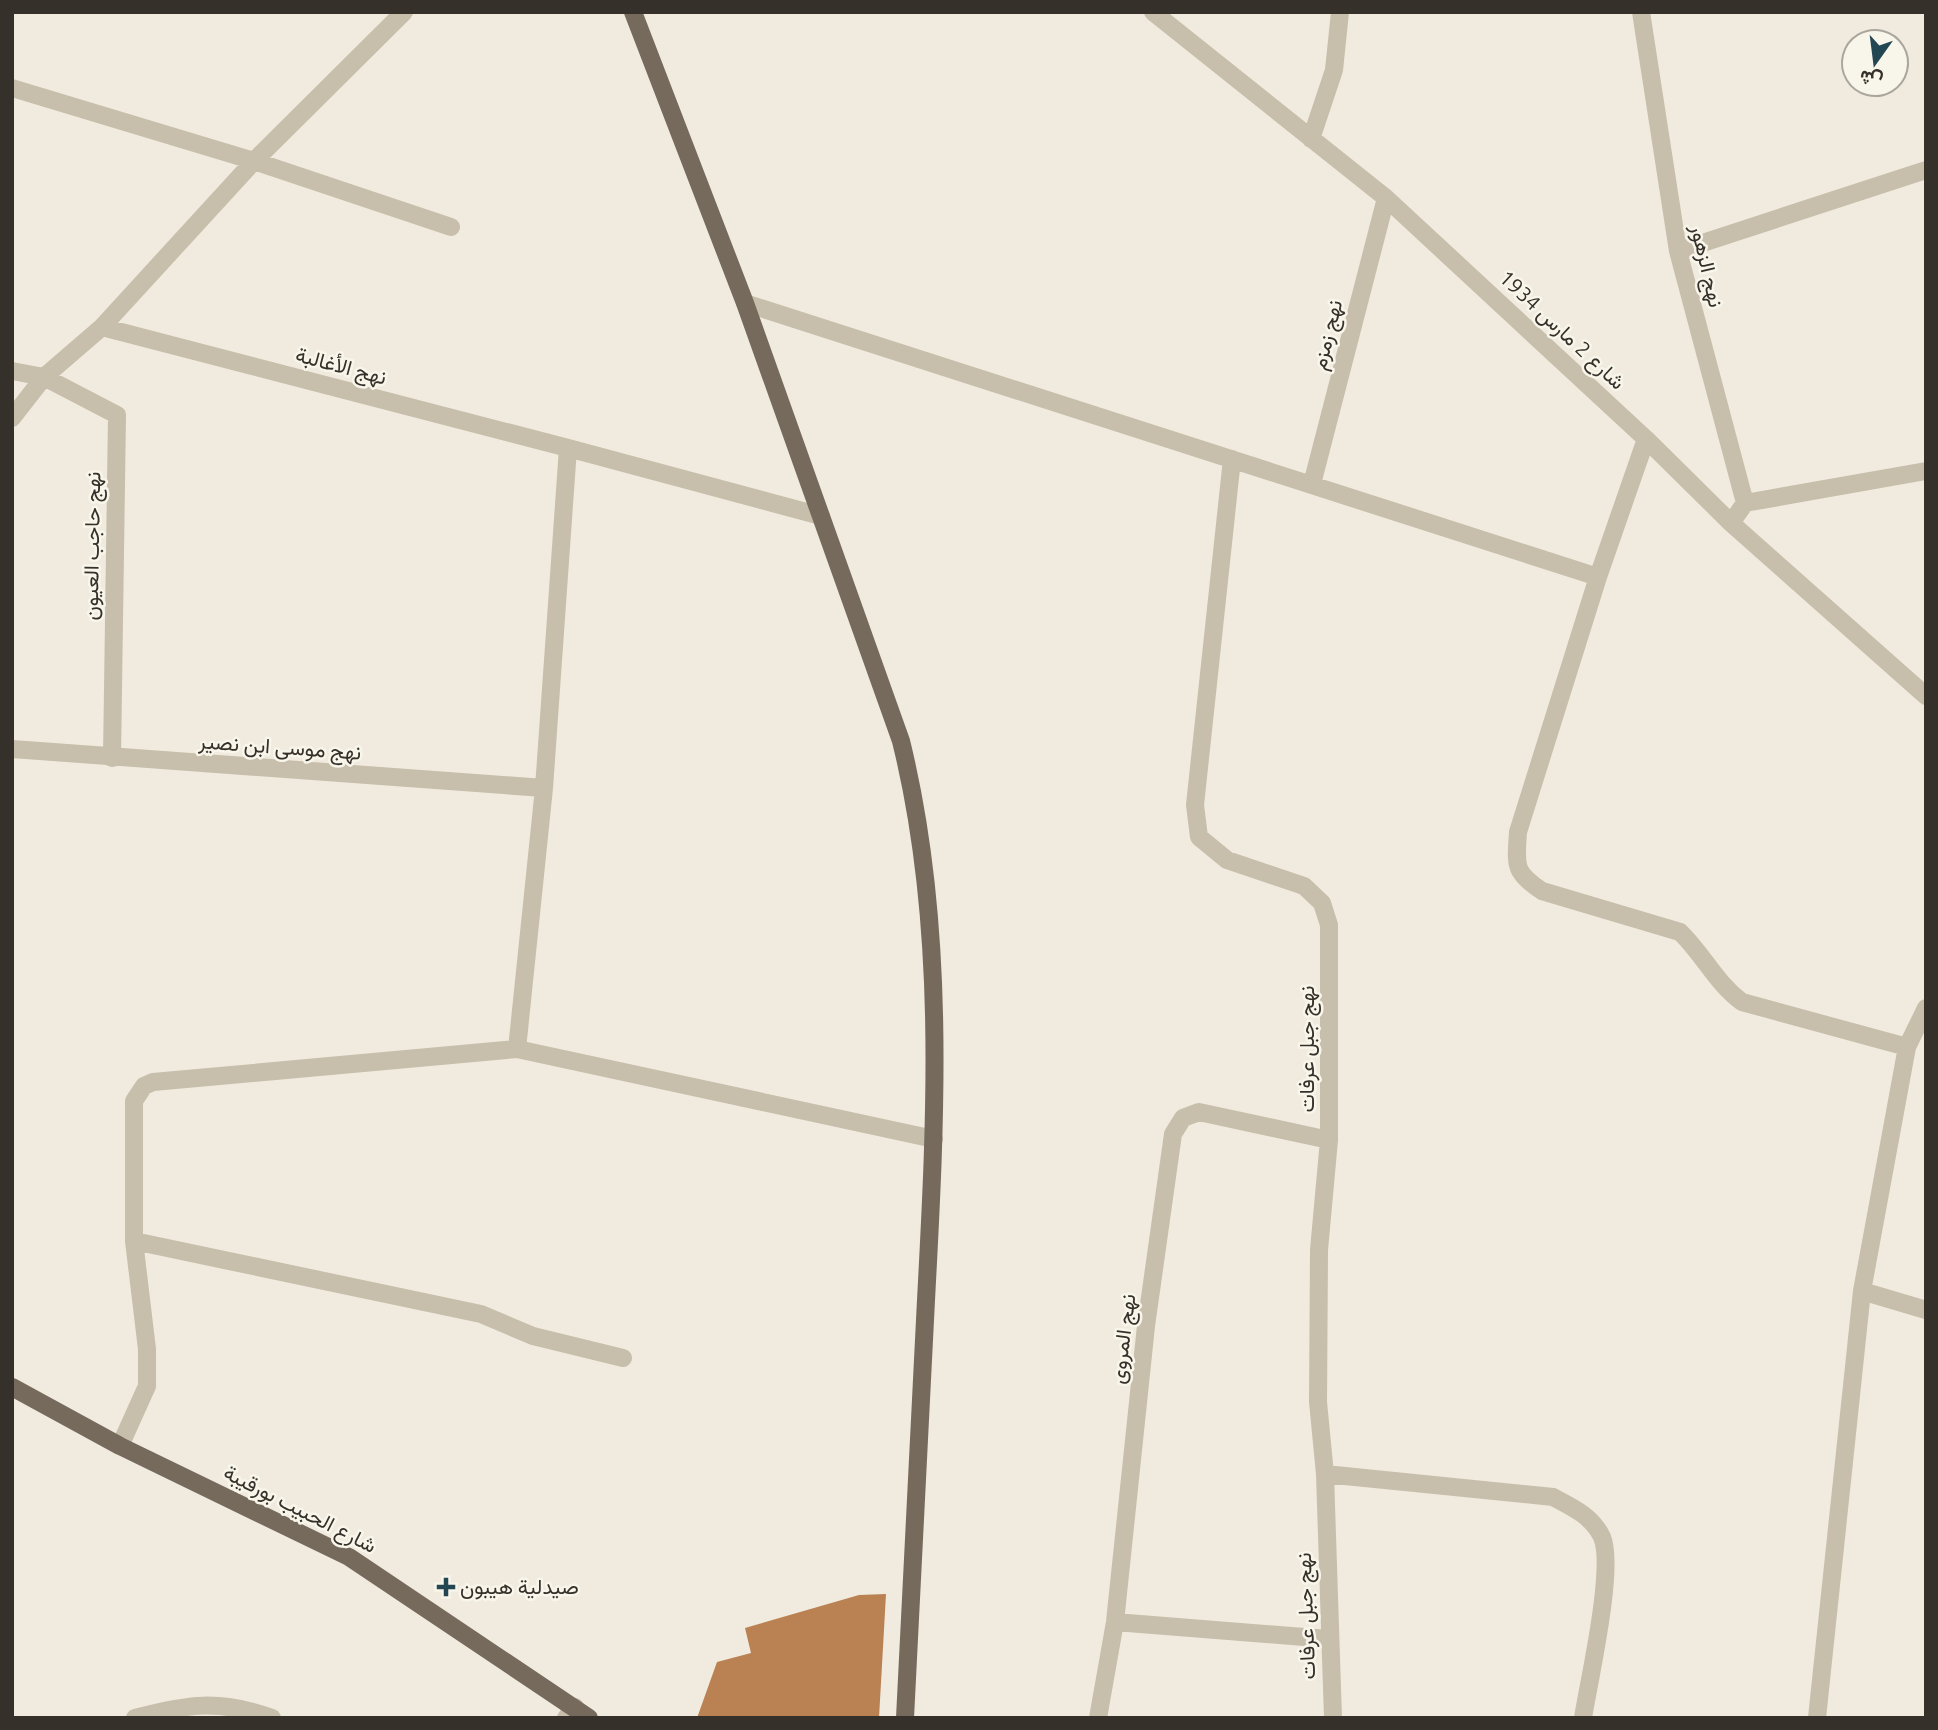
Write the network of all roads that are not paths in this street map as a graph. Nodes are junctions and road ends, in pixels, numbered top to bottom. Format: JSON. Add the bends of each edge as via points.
{"nodes":[{"id":1,"x":404,"y":12,"type":"edge"},
{"id":2,"x":633,"y":12,"type":"edge"},
{"id":3,"x":1153,"y":12,"type":"edge"},
{"id":4,"x":1340,"y":12,"type":"edge"},
{"id":5,"x":1641,"y":12,"type":"edge"},
{"id":6,"x":12,"y":88,"type":"edge"},
{"id":7,"x":1311,"y":139,"type":"junction"},
{"id":8,"x":254,"y":161,"type":"junction"},
{"id":9,"x":1926,"y":170,"type":"edge"},
{"id":10,"x":1386,"y":198,"type":"junction"},
{"id":11,"x":451,"y":227,"type":"dead end"},
{"id":12,"x":1678,"y":251,"type":"junction"},
{"id":13,"x":745,"y":303,"type":"junction"},
{"id":14,"x":102,"y":327,"type":"junction"},
{"id":15,"x":12,"y":372,"type":"edge"},
{"id":16,"x":44,"y":377,"type":"junction"},
{"id":17,"x":12,"y":418,"type":"edge"},
{"id":18,"x":1646,"y":439,"type":"junction"},
{"id":19,"x":568,"y":448,"type":"junction"},
{"id":20,"x":1231,"y":459,"type":"junction"},
{"id":21,"x":1926,"y":471,"type":"edge"},
{"id":22,"x":1312,"y":484,"type":"junction"},
{"id":23,"x":1745,"y":503,"type":"junction"},
{"id":24,"x":821,"y":516,"type":"junction"},
{"id":25,"x":1731,"y":523,"type":"junction"},
{"id":26,"x":1598,"y":577,"type":"junction"},
{"id":27,"x":1926,"y":696,"type":"edge"},
{"id":28,"x":12,"y":748,"type":"edge"},
{"id":29,"x":112,"y":758,"type":"junction"},
{"id":30,"x":544,"y":788,"type":"junction"},
{"id":31,"x":1926,"y":1008,"type":"edge"},
{"id":32,"x":1907,"y":1047,"type":"junction"},
{"id":33,"x":517,"y":1049,"type":"junction"},
{"id":34,"x":934,"y":1139,"type":"junction"},
{"id":35,"x":1329,"y":1140,"type":"junction"},
{"id":36,"x":134,"y":1241,"type":"junction"},
{"id":37,"x":1862,"y":1292,"type":"junction"},
{"id":38,"x":1926,"y":1310,"type":"edge"},
{"id":39,"x":623,"y":1358,"type":"dead end"},
{"id":40,"x":12,"y":1387,"type":"edge"},
{"id":41,"x":120,"y":1447,"type":"junction"},
{"id":42,"x":1325,"y":1474,"type":"junction"},
{"id":43,"x":1115,"y":1622,"type":"junction"},
{"id":44,"x":1329,"y":1639,"type":"junction"},
{"id":45,"x":577,"y":1714,"type":"edge"},
{"id":46,"x":135,"y":1718,"type":"edge"},
{"id":47,"x":272,"y":1718,"type":"edge"},
{"id":48,"x":905,"y":1718,"type":"edge"},
{"id":49,"x":1098,"y":1718,"type":"edge"},
{"id":50,"x":1333,"y":1718,"type":"edge"},
{"id":51,"x":1583,"y":1718,"type":"edge"},
{"id":52,"x":1817,"y":1718,"type":"edge"}],
"edges":[{"from":1,"to":8,"type":"street"},
{"from":2,"to":13,"type":"main road"},
{"from":3,"to":7,"type":"street","name":"شارع 2 مارس 1934"},
{"from":4,"to":7,"type":"street","via":[[1334,70]]},
{"from":5,"to":12,"type":"street","name":"نهج الزهور"},
{"from":6,"to":8,"type":"street"},
{"from":7,"to":10,"type":"street","name":"شارع 2 مارس 1934"},
{"from":8,"to":11,"type":"street"},
{"from":8,"to":14,"type":"street"},
{"from":9,"to":12,"type":"street"},
{"from":10,"to":18,"type":"street","name":"شارع 2 مارس 1934"},
{"from":10,"to":22,"type":"street","name":"نهج زمزم"},
{"from":12,"to":23,"type":"street","name":"نهج الزهور"},
{"from":13,"to":20,"type":"street"},
{"from":13,"to":24,"type":"main road"},
{"from":14,"to":16,"type":"street"},
{"from":14,"to":19,"type":"street","name":"نهج الأغالبة"},
{"from":15,"to":16,"type":"street"},
{"from":16,"to":17,"type":"street"},
{"from":16,"to":29,"type":"street","name":"نهج حاجب العيون","via":[[117,415]]},
{"from":18,"to":25,"type":"street","name":"شارع 2 مارس 1934"},
{"from":18,"to":26,"type":"street"},
{"from":19,"to":24,"type":"street","name":"نهج الأغالبة"},
{"from":19,"to":30,"type":"street"},
{"from":20,"to":22,"type":"street"},
{"from":20,"to":35,"type":"street","name":"نهج جبل عرفات","via":[[1195,805],[1199,837],[1227,860],[1304,886],[1322,903],[1329,925]]},
{"from":21,"to":23,"type":"street"},
{"from":22,"to":26,"type":"street"},
{"from":23,"to":25,"type":"street"},
{"from":24,"to":34,"type":"main road","via":[[901,741],[917,807],[928,883]]},
{"from":25,"to":27,"type":"street","name":"شارع 2 مارس 1934"},
{"from":26,"to":32,"type":"street","via":[[1518,832],[1516,865],[1523,878],[1542,891],[1681,932],[1724,989],[1742,1002]]},
{"from":28,"to":29,"type":"street","name":"نهج موسى ابن نصير"},
{"from":29,"to":30,"type":"street","name":"نهج موسى ابن نصير"},
{"from":30,"to":33,"type":"street"},
{"from":31,"to":32,"type":"street"},
{"from":32,"to":37,"type":"street"},
{"from":33,"to":34,"type":"street"},
{"from":33,"to":36,"type":"street","via":[[144,1086],[134,1101]]},
{"from":34,"to":48,"type":"main road"},
{"from":35,"to":42,"type":"street","name":"نهج جبل عرفات","via":[[1319,1250],[1318,1402]]},
{"from":35,"to":43,"type":"street","name":"نهج المروى","via":[[1199,1112],[1183,1118],[1173,1134],[1146,1326]]},
{"from":36,"to":39,"type":"street","via":[[481,1314],[533,1336]]},
{"from":36,"to":41,"type":"street","via":[[147,1386]]},
{"from":37,"to":38,"type":"street"},
{"from":37,"to":52,"type":"street"},
{"from":40,"to":41,"type":"main road","name":"شارع الحبيب بورقيبة"},
{"from":41,"to":45,"type":"main road","name":"شارع الحبيب بورقيبة","via":[[349,1557]]},
{"from":42,"to":44,"type":"street","name":"نهج جبل عرفات"},
{"from":42,"to":51,"type":"street","via":[[1553,1497],[1583,1512],[1602,1537],[1605,1573]]},
{"from":43,"to":44,"type":"street"},
{"from":43,"to":49,"type":"street","name":"نهج المروى"},
{"from":44,"to":50,"type":"street","name":"نهج جبل عرفات"},
{"from":46,"to":47,"type":"street","via":[[202,1704],[227,1705]]}]}
